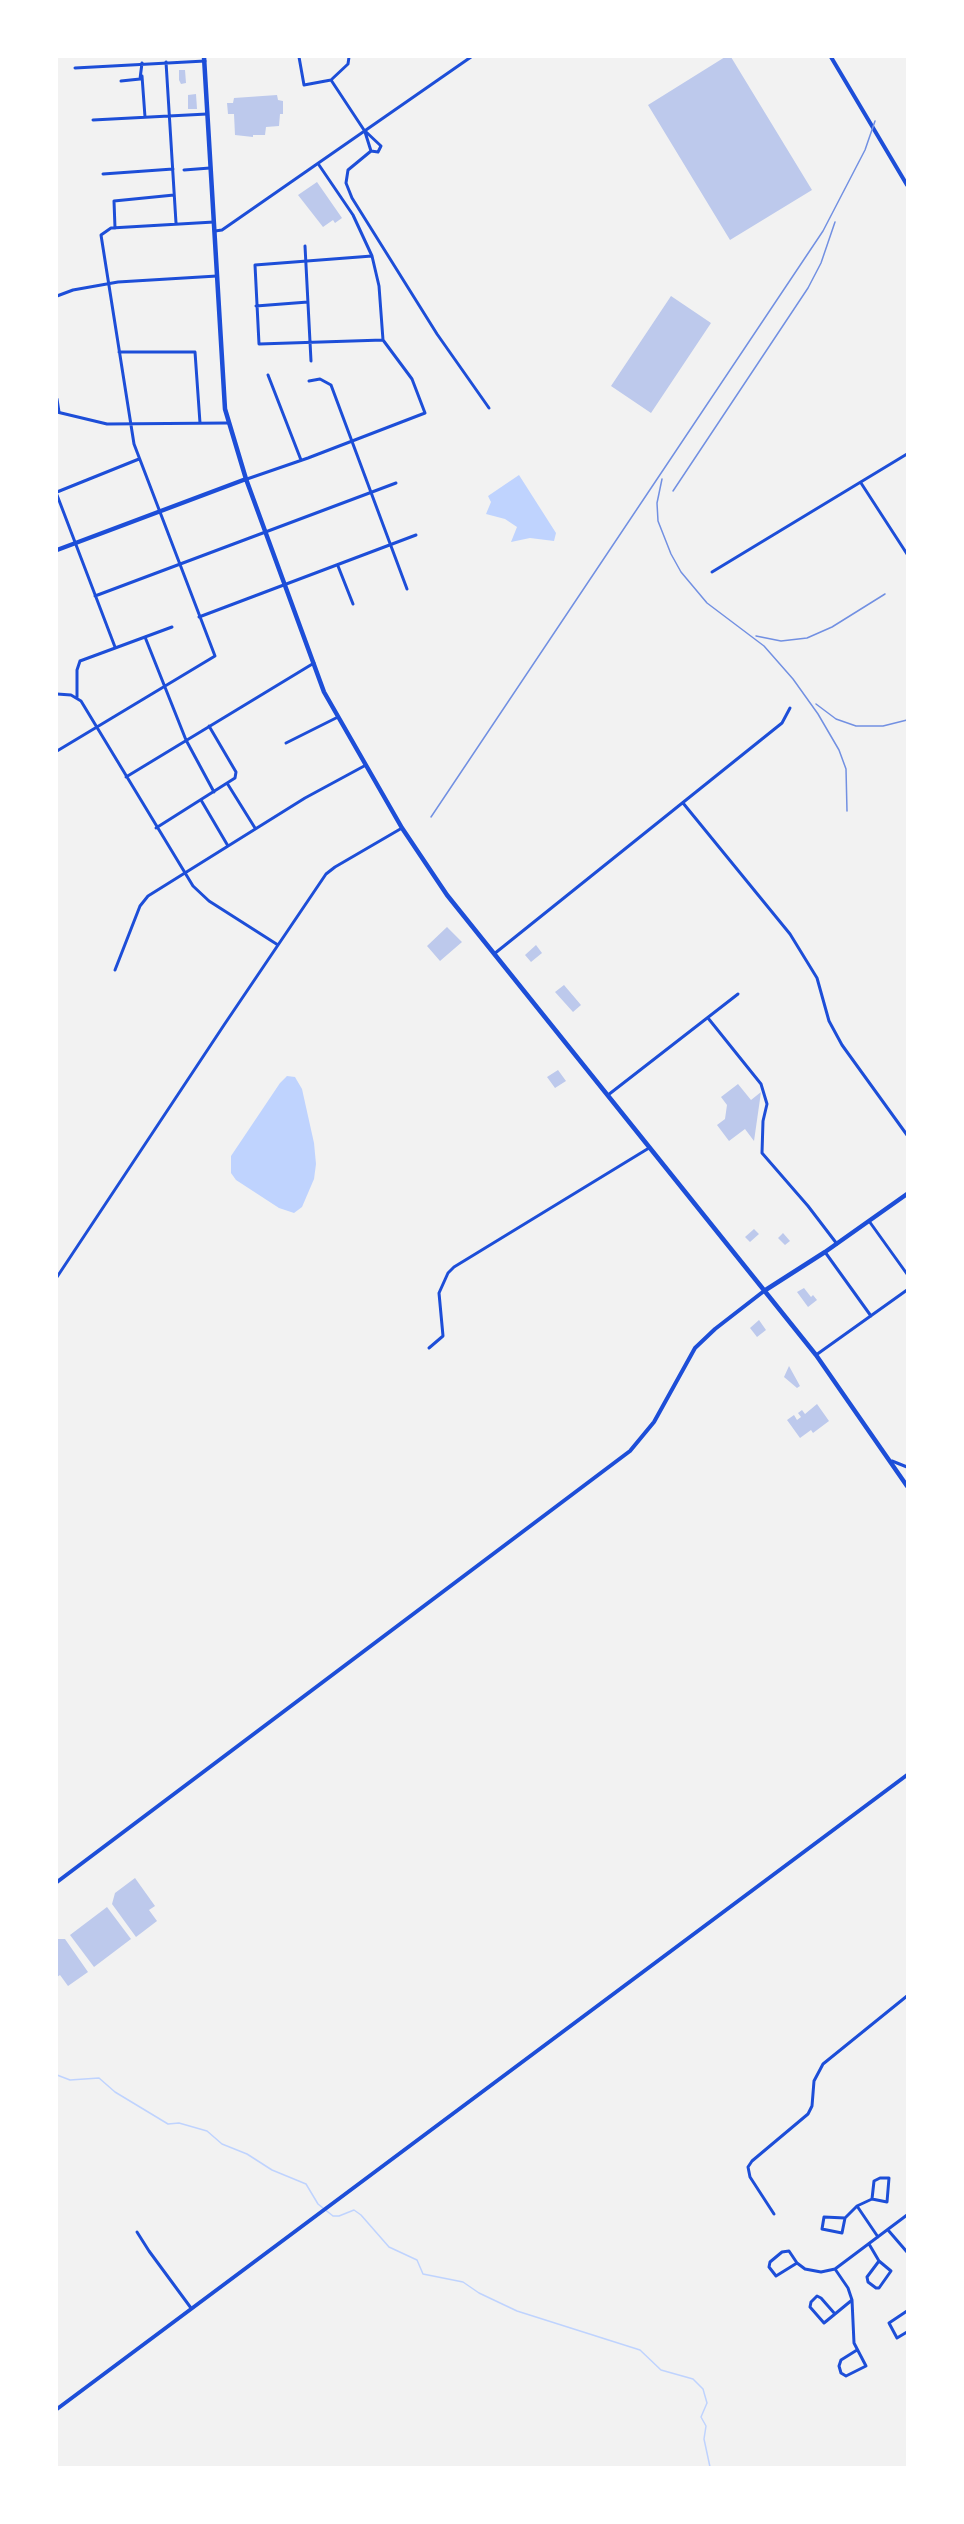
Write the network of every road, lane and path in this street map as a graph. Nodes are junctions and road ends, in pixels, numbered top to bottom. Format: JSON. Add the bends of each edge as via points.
{"nodes":[{"id":1,"x":299,"y":57,"type":"edge"},
{"id":2,"x":350,"y":57,"type":"edge"},
{"id":3,"x":471,"y":57,"type":"edge"},
{"id":4,"x":831,"y":57,"type":"edge"},
{"id":5,"x":204,"y":59,"type":"edge"},
{"id":6,"x":166,"y":62,"type":"junction"},
{"id":7,"x":142,"y":63,"type":"junction"},
{"id":8,"x":75,"y":68,"type":"dead end"},
{"id":9,"x":142,"y":76,"type":"junction"},
{"id":10,"x":331,"y":80,"type":"junction"},
{"id":11,"x":121,"y":81,"type":"dead end"},
{"id":12,"x":207,"y":114,"type":"junction"},
{"id":13,"x":170,"y":116,"type":"junction"},
{"id":14,"x":145,"y":117,"type":"junction"},
{"id":15,"x":93,"y":120,"type":"dead end"},
{"id":16,"x":364,"y":130,"type":"junction"},
{"id":17,"x":371,"y":151,"type":"junction"},
{"id":18,"x":319,"y":165,"type":"junction"},
{"id":19,"x":211,"y":168,"type":"junction"},
{"id":20,"x":173,"y":169,"type":"junction"},
{"id":21,"x":184,"y":170,"type":"dead end"},
{"id":22,"x":103,"y":174,"type":"dead end"},
{"id":23,"x":907,"y":185,"type":"edge"},
{"id":24,"x":174,"y":195,"type":"junction"},
{"id":25,"x":214,"y":222,"type":"junction"},
{"id":26,"x":176,"y":223,"type":"junction"},
{"id":27,"x":115,"y":228,"type":"junction"},
{"id":28,"x":215,"y":231,"type":"junction"},
{"id":29,"x":305,"y":246,"type":"dead end"},
{"id":30,"x":372,"y":256,"type":"junction"},
{"id":31,"x":306,"y":262,"type":"junction"},
{"id":32,"x":217,"y":276,"type":"junction"},
{"id":33,"x":108,"y":284,"type":"junction"},
{"id":34,"x":57,"y":296,"type":"edge"},
{"id":35,"x":308,"y":302,"type":"junction"},
{"id":36,"x":256,"y":306,"type":"junction"},
{"id":37,"x":383,"y":340,"type":"junction"},
{"id":38,"x":310,"y":343,"type":"junction"},
{"id":39,"x":119,"y":352,"type":"junction"},
{"id":40,"x":311,"y":361,"type":"dead end"},
{"id":41,"x":268,"y":375,"type":"dead end"},
{"id":42,"x":309,"y":381,"type":"dead end"},
{"id":43,"x":57,"y":399,"type":"edge"},
{"id":44,"x":489,"y":408,"type":"dead end"},
{"id":45,"x":58,"y":412,"type":"edge"},
{"id":46,"x":200,"y":423,"type":"junction"},
{"id":47,"x":228,"y":423,"type":"junction"},
{"id":48,"x":130,"y":425,"type":"junction"},
{"id":49,"x":351,"y":440,"type":"junction"},
{"id":50,"x":907,"y":454,"type":"edge"},
{"id":51,"x":139,"y":459,"type":"junction"},
{"id":52,"x":301,"y":460,"type":"junction"},
{"id":53,"x":246,"y":479,"type":"junction"},
{"id":54,"x":860,"y":482,"type":"junction"},
{"id":55,"x":396,"y":483,"type":"dead end"},
{"id":56,"x":371,"y":492,"type":"junction"},
{"id":57,"x":57,"y":494,"type":"edge"},
{"id":58,"x":159,"y":512,"type":"junction"},
{"id":59,"x":266,"y":531,"type":"junction"},
{"id":60,"x":417,"y":535,"type":"dead end"},
{"id":61,"x":75,"y":543,"type":"junction"},
{"id":62,"x":390,"y":545,"type":"junction"},
{"id":63,"x":57,"y":550,"type":"edge"},
{"id":64,"x":907,"y":554,"type":"edge"},
{"id":65,"x":179,"y":565,"type":"junction"},
{"id":66,"x":338,"y":566,"type":"junction"},
{"id":67,"x":712,"y":572,"type":"dead end"},
{"id":68,"x":284,"y":584,"type":"junction"},
{"id":69,"x":407,"y":589,"type":"dead end"},
{"id":70,"x":95,"y":596,"type":"junction"},
{"id":71,"x":353,"y":603,"type":"dead end"},
{"id":72,"x":199,"y":617,"type":"junction"},
{"id":73,"x":172,"y":627,"type":"dead end"},
{"id":74,"x":146,"y":637,"type":"junction"},
{"id":75,"x":116,"y":647,"type":"junction"},
{"id":76,"x":314,"y":663,"type":"junction"},
{"id":77,"x":166,"y":687,"type":"junction"},
{"id":78,"x":57,"y":694,"type":"edge"},
{"id":79,"x":77,"y":697,"type":"junction"},
{"id":80,"x":790,"y":708,"type":"dead end"},
{"id":81,"x":338,"y":717,"type":"junction"},
{"id":82,"x":209,"y":726,"type":"junction"},
{"id":83,"x":97,"y":728,"type":"junction"},
{"id":84,"x":186,"y":740,"type":"junction"},
{"id":85,"x":286,"y":743,"type":"dead end"},
{"id":86,"x":57,"y":751,"type":"edge"},
{"id":87,"x":368,"y":764,"type":"junction"},
{"id":88,"x":126,"y":777,"type":"junction"},
{"id":89,"x":227,"y":783,"type":"junction"},
{"id":90,"x":214,"y":792,"type":"junction"},
{"id":91,"x":201,"y":800,"type":"junction"},
{"id":92,"x":683,"y":803,"type":"junction"},
{"id":93,"x":156,"y":828,"type":"junction"},
{"id":94,"x":255,"y":828,"type":"junction"},
{"id":95,"x":402,"y":828,"type":"junction"},
{"id":96,"x":228,"y":846,"type":"junction"},
{"id":97,"x":184,"y":873,"type":"junction"},
{"id":98,"x":279,"y":945,"type":"junction"},
{"id":99,"x":494,"y":954,"type":"junction"},
{"id":100,"x":115,"y":970,"type":"dead end"},
{"id":101,"x":738,"y":994,"type":"dead end"},
{"id":102,"x":708,"y":1018,"type":"junction"},
{"id":103,"x":608,"y":1095,"type":"junction"},
{"id":104,"x":907,"y":1135,"type":"edge"},
{"id":105,"x":650,"y":1147,"type":"junction"},
{"id":106,"x":907,"y":1194,"type":"edge"},
{"id":107,"x":869,"y":1221,"type":"junction"},
{"id":108,"x":837,"y":1244,"type":"junction"},
{"id":109,"x":825,"y":1252,"type":"junction"},
{"id":110,"x":907,"y":1274,"type":"edge"},
{"id":111,"x":57,"y":1277,"type":"edge"},
{"id":112,"x":907,"y":1290,"type":"edge"},
{"id":113,"x":764,"y":1291,"type":"junction"},
{"id":114,"x":871,"y":1316,"type":"junction"},
{"id":115,"x":429,"y":1348,"type":"dead end"},
{"id":116,"x":816,"y":1355,"type":"junction"},
{"id":117,"x":890,"y":1461,"type":"junction"},
{"id":118,"x":907,"y":1467,"type":"edge"},
{"id":119,"x":907,"y":1486,"type":"edge"},
{"id":120,"x":907,"y":1775,"type":"edge"},
{"id":121,"x":57,"y":1882,"type":"edge"},
{"id":122,"x":907,"y":1996,"type":"edge"},
{"id":123,"x":872,"y":2199,"type":"junction"},
{"id":124,"x":857,"y":2206,"type":"junction"},
{"id":125,"x":774,"y":2214,"type":"dead end"},
{"id":126,"x":907,"y":2215,"type":"edge"},
{"id":127,"x":845,"y":2218,"type":"junction"},
{"id":128,"x":888,"y":2230,"type":"junction"},
{"id":129,"x":137,"y":2232,"type":"dead end"},
{"id":130,"x":878,"y":2237,"type":"junction"},
{"id":131,"x":869,"y":2244,"type":"junction"},
{"id":132,"x":907,"y":2252,"type":"edge"},
{"id":133,"x":879,"y":2261,"type":"junction"},
{"id":134,"x":797,"y":2263,"type":"junction"},
{"id":135,"x":835,"y":2269,"type":"junction"},
{"id":136,"x":852,"y":2300,"type":"junction"},
{"id":137,"x":192,"y":2309,"type":"junction"},
{"id":138,"x":907,"y":2311,"type":"edge"},
{"id":139,"x":835,"y":2314,"type":"junction"},
{"id":140,"x":907,"y":2332,"type":"edge"},
{"id":141,"x":857,"y":2350,"type":"junction"},
{"id":142,"x":57,"y":2409,"type":"edge"}],
"edges":[{"from":1,"to":10,"type":"street","via":[[304,86]]},
{"from":2,"to":10,"type":"street"},
{"from":3,"to":16,"type":"street"},
{"from":4,"to":23,"type":"street"},
{"from":5,"to":6,"type":"street"},
{"from":5,"to":12,"type":"main road"},
{"from":6,"to":7,"type":"street"},
{"from":6,"to":13,"type":"street"},
{"from":7,"to":8,"type":"street"},
{"from":7,"to":9,"type":"street"},
{"from":9,"to":11,"type":"street"},
{"from":9,"to":14,"type":"street"},
{"from":10,"to":16,"type":"street"},
{"from":12,"to":13,"type":"street"},
{"from":12,"to":19,"type":"main road"},
{"from":13,"to":14,"type":"street"},
{"from":13,"to":20,"type":"street"},
{"from":14,"to":15,"type":"street"},
{"from":16,"to":17,"type":"street"},
{"from":16,"to":17,"type":"street","via":[[381,146],[378,152]]},
{"from":16,"to":18,"type":"street"},
{"from":17,"to":44,"type":"street","via":[[348,170],[346,183],[352,198],[437,334]]},
{"from":18,"to":28,"type":"street"},
{"from":18,"to":30,"type":"street","via":[[352,215]]},
{"from":19,"to":21,"type":"street"},
{"from":19,"to":25,"type":"main road"},
{"from":20,"to":22,"type":"street"},
{"from":20,"to":24,"type":"street"},
{"from":24,"to":26,"type":"street"},
{"from":24,"to":27,"type":"street","via":[[114,201]]},
{"from":25,"to":26,"type":"street"},
{"from":25,"to":28,"type":"main road"},
{"from":26,"to":27,"type":"street"},
{"from":27,"to":33,"type":"street","via":[[102,233]]},
{"from":28,"to":32,"type":"main road"},
{"from":29,"to":31,"type":"street"},
{"from":30,"to":31,"type":"street"},
{"from":30,"to":37,"type":"street","via":[[379,286]]},
{"from":31,"to":35,"type":"street"},
{"from":31,"to":36,"type":"street","via":[[255,265]]},
{"from":32,"to":33,"type":"street"},
{"from":32,"to":47,"type":"main road","via":[[221,376]]},
{"from":33,"to":34,"type":"street"},
{"from":33,"to":39,"type":"street"},
{"from":35,"to":36,"type":"street"},
{"from":35,"to":38,"type":"street"},
{"from":36,"to":38,"type":"street","via":[[259,345]]},
{"from":37,"to":38,"type":"street"},
{"from":37,"to":49,"type":"street","via":[[412,379],[425,413]]},
{"from":38,"to":40,"type":"street"},
{"from":39,"to":46,"type":"street","via":[[195,352]]},
{"from":39,"to":48,"type":"street"},
{"from":41,"to":52,"type":"street"},
{"from":42,"to":49,"type":"street","via":[[329,382]]},
{"from":43,"to":45,"type":"street"},
{"from":45,"to":48,"type":"street","via":[[107,424]]},
{"from":46,"to":47,"type":"street"},
{"from":46,"to":48,"type":"street"},
{"from":47,"to":53,"type":"main road"},
{"from":48,"to":51,"type":"street"},
{"from":49,"to":52,"type":"street"},
{"from":49,"to":56,"type":"street"},
{"from":50,"to":54,"type":"street"},
{"from":51,"to":57,"type":"street"},
{"from":51,"to":58,"type":"street"},
{"from":52,"to":53,"type":"street"},
{"from":53,"to":58,"type":"main road"},
{"from":53,"to":59,"type":"main road"},
{"from":54,"to":64,"type":"street"},
{"from":54,"to":67,"type":"street"},
{"from":55,"to":56,"type":"street"},
{"from":56,"to":59,"type":"street"},
{"from":56,"to":62,"type":"street"},
{"from":57,"to":61,"type":"street"},
{"from":58,"to":61,"type":"main road"},
{"from":58,"to":65,"type":"street"},
{"from":59,"to":65,"type":"street"},
{"from":59,"to":68,"type":"main road"},
{"from":60,"to":62,"type":"street"},
{"from":61,"to":63,"type":"main road"},
{"from":61,"to":70,"type":"street"},
{"from":62,"to":66,"type":"street"},
{"from":62,"to":69,"type":"street"},
{"from":65,"to":70,"type":"street"},
{"from":65,"to":72,"type":"street"},
{"from":66,"to":68,"type":"street"},
{"from":66,"to":71,"type":"street"},
{"from":68,"to":72,"type":"street"},
{"from":68,"to":76,"type":"main road"},
{"from":70,"to":75,"type":"street"},
{"from":72,"to":77,"type":"street","via":[[215,656]]},
{"from":73,"to":74,"type":"street"},
{"from":74,"to":75,"type":"street"},
{"from":74,"to":77,"type":"street"},
{"from":75,"to":79,"type":"street","via":[[80,661]]},
{"from":76,"to":81,"type":"main road"},
{"from":76,"to":82,"type":"street"},
{"from":77,"to":83,"type":"street"},
{"from":77,"to":84,"type":"street"},
{"from":78,"to":79,"type":"street"},
{"from":79,"to":83,"type":"street"},
{"from":80,"to":92,"type":"street","via":[[782,723]]},
{"from":81,"to":85,"type":"street"},
{"from":81,"to":87,"type":"main road"},
{"from":82,"to":84,"type":"street"},
{"from":82,"to":89,"type":"street","via":[[236,772],[235,778]]},
{"from":83,"to":86,"type":"street"},
{"from":83,"to":88,"type":"street"},
{"from":84,"to":88,"type":"street"},
{"from":84,"to":90,"type":"street"},
{"from":87,"to":94,"type":"street"},
{"from":87,"to":95,"type":"main road"},
{"from":88,"to":93,"type":"street"},
{"from":89,"to":90,"type":"street"},
{"from":89,"to":94,"type":"street"},
{"from":90,"to":91,"type":"street"},
{"from":91,"to":93,"type":"street"},
{"from":91,"to":96,"type":"street"},
{"from":92,"to":99,"type":"street"},
{"from":92,"to":104,"type":"street","via":[[790,934],[817,978],[829,1021],[842,1045]]},
{"from":93,"to":97,"type":"street"},
{"from":94,"to":96,"type":"street"},
{"from":95,"to":98,"type":"street","via":[[326,874]]},
{"from":95,"to":99,"type":"main road","via":[[447,896]]},
{"from":96,"to":97,"type":"street"},
{"from":97,"to":98,"type":"street","via":[[209,901]]},
{"from":97,"to":100,"type":"street","via":[[148,896],[140,906]]},
{"from":98,"to":111,"type":"street"},
{"from":99,"to":103,"type":"main road"},
{"from":101,"to":102,"type":"street"},
{"from":102,"to":103,"type":"street"},
{"from":102,"to":108,"type":"street","via":[[760,1084],[767,1104],[762,1153]]},
{"from":103,"to":105,"type":"main road"},
{"from":105,"to":113,"type":"main road"},
{"from":105,"to":115,"type":"street","via":[[454,1267],[439,1293],[443,1336]]},
{"from":106,"to":107,"type":"main road"},
{"from":107,"to":108,"type":"main road"},
{"from":107,"to":110,"type":"street"},
{"from":108,"to":109,"type":"main road"},
{"from":109,"to":113,"type":"main road"},
{"from":109,"to":114,"type":"street"},
{"from":112,"to":114,"type":"street"},
{"from":113,"to":116,"type":"main road"},
{"from":113,"to":121,"type":"street","via":[[695,1348],[654,1422],[630,1451]]},
{"from":114,"to":116,"type":"street"},
{"from":116,"to":117,"type":"main road"},
{"from":117,"to":118,"type":"street"},
{"from":117,"to":119,"type":"main road"},
{"from":120,"to":137,"type":"street"},
{"from":122,"to":125,"type":"street","via":[[823,2064],[814,2081],[810,2110],[748,2167],[750,2177]]},
{"from":123,"to":123,"type":"street","via":[[874,2181],[889,2178],[887,2202]]},
{"from":123,"to":124,"type":"street"},
{"from":124,"to":127,"type":"street"},
{"from":124,"to":130,"type":"street"},
{"from":126,"to":128,"type":"street"},
{"from":127,"to":127,"type":"street","via":[[842,2233],[822,2229],[824,2217]]},
{"from":128,"to":130,"type":"street"},
{"from":128,"to":132,"type":"street"},
{"from":129,"to":137,"type":"street"},
{"from":130,"to":131,"type":"street"},
{"from":131,"to":133,"type":"street"},
{"from":131,"to":135,"type":"street"},
{"from":133,"to":133,"type":"street","via":[[891,2271],[876,2288],[867,2277]]},
{"from":134,"to":134,"type":"street","via":[[789,2251],[782,2252],[769,2267],[776,2276]]},
{"from":134,"to":135,"type":"street","via":[[813,2271]]},
{"from":135,"to":136,"type":"street"},
{"from":136,"to":139,"type":"street"},
{"from":136,"to":141,"type":"street"},
{"from":137,"to":142,"type":"street"},
{"from":138,"to":140,"type":"street","via":[[889,2323],[897,2338]]},
{"from":139,"to":139,"type":"street","via":[[824,2323],[810,2307],[811,2302],[817,2296]]},
{"from":141,"to":141,"type":"street","via":[[838,2366],[846,2376],[866,2366]]}]}
